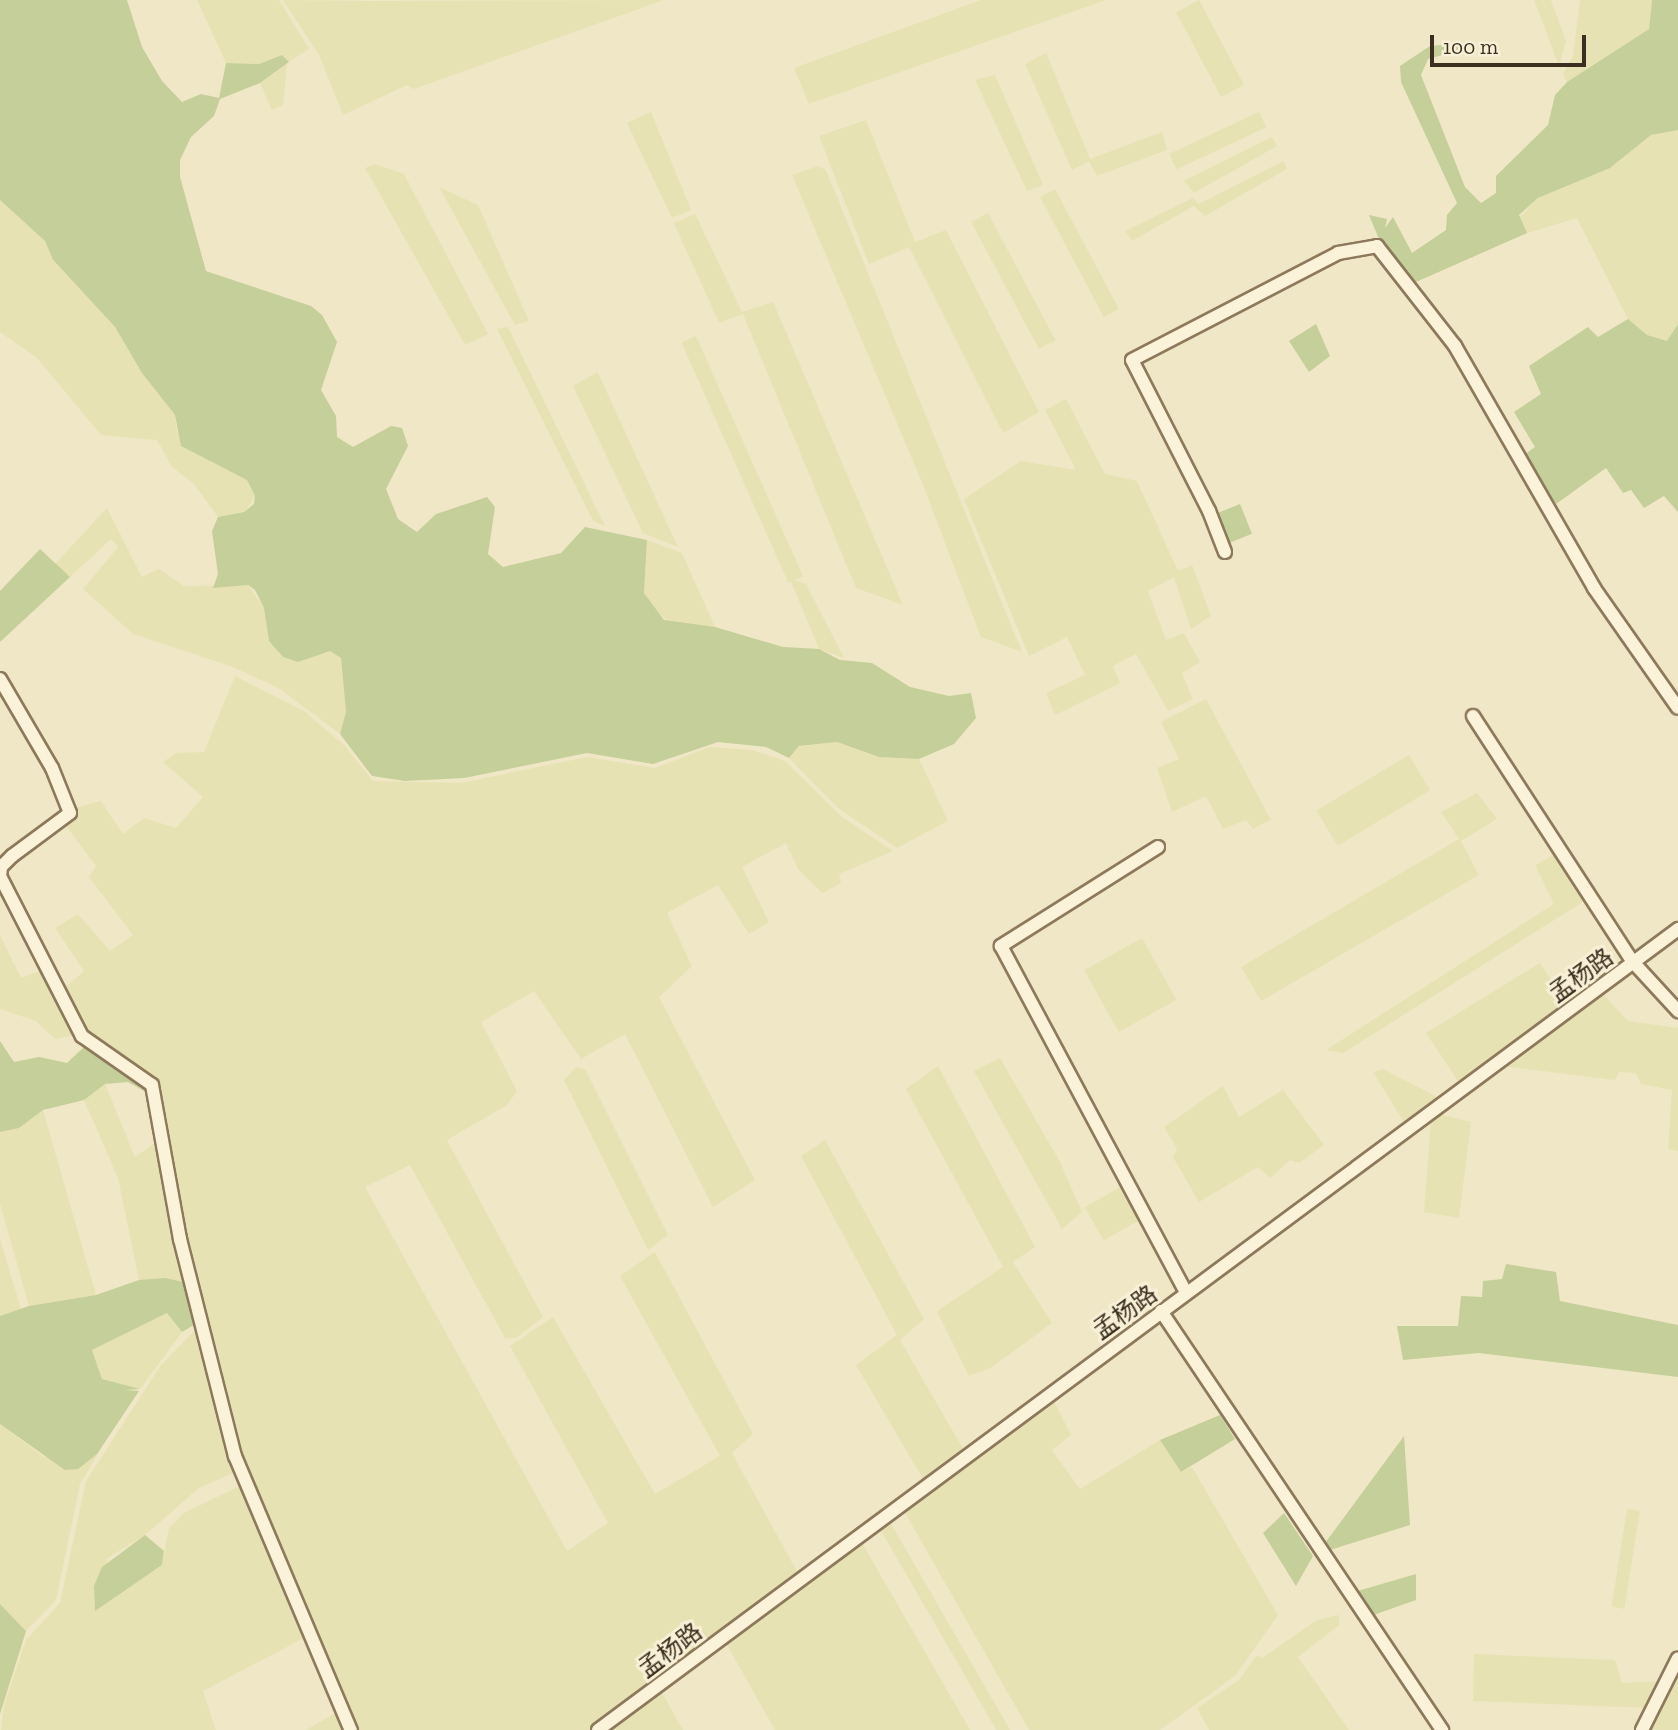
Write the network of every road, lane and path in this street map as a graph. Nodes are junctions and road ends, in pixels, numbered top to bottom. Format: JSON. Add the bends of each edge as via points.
{"nodes":[{"id":1,"x":1225,"y":552,"type":"dead end"},
{"id":2,"x":0,"y":679,"type":"edge"},
{"id":3,"x":1678,"y":708,"type":"edge"},
{"id":4,"x":1473,"y":716,"type":"dead end"},
{"id":5,"x":1158,"y":847,"type":"dead end"},
{"id":6,"x":1678,"y":929,"type":"edge"},
{"id":7,"x":1633,"y":962,"type":"junction"},
{"id":8,"x":1678,"y":1010,"type":"edge"},
{"id":9,"x":1186,"y":1293,"type":"junction"},
{"id":10,"x":1161,"y":1311,"type":"junction"},
{"id":11,"x":1678,"y":1658,"type":"edge"},
{"id":12,"x":351,"y":1730,"type":"edge"},
{"id":13,"x":598,"y":1730,"type":"edge"},
{"id":14,"x":1442,"y":1730,"type":"edge"},
{"id":15,"x":1642,"y":1730,"type":"edge"}],
"edges":[{"from":1,"to":3,"type":"street","via":[[1132,360],[1338,253],[1377,246],[1455,346],[1594,588]]},
{"from":2,"to":12,"type":"street","via":[[52,768],[70,813],[12,856],[1,867],[0,876],[82,1036],[152,1085],[183,1251],[234,1456]]},
{"from":4,"to":7,"type":"street"},
{"from":5,"to":9,"type":"street","via":[[1002,946]]},
{"from":6,"to":7,"type":"street","name":"孟杨路"},
{"from":7,"to":8,"type":"street"},
{"from":7,"to":9,"type":"street","name":"孟杨路"},
{"from":9,"to":10,"type":"street","name":"孟杨路"},
{"from":10,"to":13,"type":"street","name":"孟杨路"},
{"from":10,"to":14,"type":"street"},
{"from":11,"to":15,"type":"street"}]}
